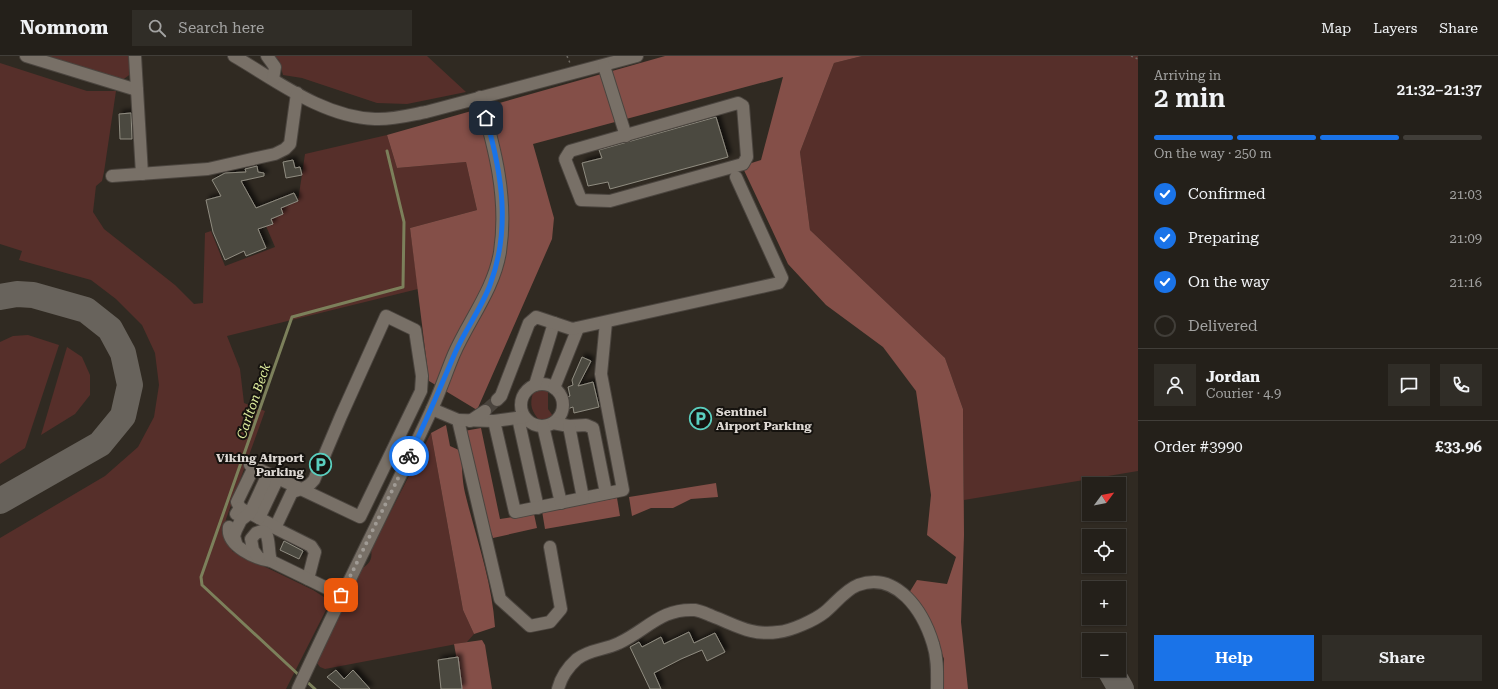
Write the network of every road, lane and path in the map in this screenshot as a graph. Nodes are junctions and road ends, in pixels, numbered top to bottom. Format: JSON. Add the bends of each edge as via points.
{"nodes":[{"id":1,"x":26,"y":56,"type":"edge"},
{"id":2,"x":135,"y":56,"type":"edge"},
{"id":3,"x":234,"y":56,"type":"edge"},
{"id":4,"x":267,"y":56,"type":"edge"},
{"id":5,"x":636,"y":56,"type":"edge"},
{"id":6,"x":1131,"y":56,"type":"edge"},
{"id":7,"x":1138,"y":59,"type":"edge"},
{"id":8,"x":604,"y":66,"type":"junction"},
{"id":9,"x":273,"y":79,"type":"junction"},
{"id":10,"x":137,"y":90,"type":"junction"},
{"id":11,"x":297,"y":93,"type":"junction"},
{"id":12,"x":480,"y":97,"type":"junction"},
{"id":13,"x":626,"y":136,"type":"junction"},
{"id":14,"x":142,"y":174,"type":"junction"},
{"id":15,"x":112,"y":176,"type":"dead end"},
{"id":16,"x":736,"y":177,"type":"dead end"},
{"id":17,"x":606,"y":322,"type":"junction"},
{"id":18,"x":554,"y":323,"type":"junction"},
{"id":19,"x":575,"y":329,"type":"junction"},
{"id":20,"x":535,"y":386,"type":"junction"},
{"id":21,"x":554,"y":388,"type":"junction"},
{"id":22,"x":497,"y":400,"type":"tunnel mouth"},
{"id":23,"x":432,"y":409,"type":"junction"},
{"id":24,"x":485,"y":411,"type":"tunnel mouth"},
{"id":25,"x":521,"y":417,"type":"junction"},
{"id":26,"x":464,"y":421,"type":"junction"},
{"id":27,"x":494,"y":421,"type":"junction"},
{"id":28,"x":548,"y":425,"type":"junction"},
{"id":29,"x":569,"y":426,"type":"junction"},
{"id":30,"x":264,"y":471,"type":"junction"},
{"id":31,"x":300,"y":489,"type":"junction"},
{"id":32,"x":606,"y":493,"type":"junction"},
{"id":33,"x":582,"y":498,"type":"junction"},
{"id":34,"x":560,"y":503,"type":"junction"},
{"id":35,"x":538,"y":508,"type":"junction"},
{"id":36,"x":247,"y":513,"type":"junction"},
{"id":37,"x":228,"y":527,"type":"dead end"},
{"id":38,"x":276,"y":527,"type":"junction"},
{"id":39,"x":237,"y":544,"type":"junction"},
{"id":40,"x":550,"y":547,"type":"dead end"},
{"id":41,"x":258,"y":557,"type":"junction"},
{"id":42,"x":271,"y":561,"type":"junction"},
{"id":43,"x":308,"y":579,"type":"junction"},
{"id":44,"x":341,"y":595,"type":"junction"},
{"id":45,"x":298,"y":688,"type":"edge"},
{"id":46,"x":558,"y":689,"type":"edge"},
{"id":47,"x":937,"y":689,"type":"edge"}],
"edges":[{"from":1,"to":10,"type":"street"},
{"from":2,"to":10,"type":"street"},
{"from":3,"to":9,"type":"street"},
{"from":4,"to":9,"type":"street","via":[[275,67]]},
{"from":5,"to":8,"type":"street"},
{"from":6,"to":7,"type":"path"},
{"from":8,"to":12,"type":"street"},
{"from":8,"to":13,"type":"street"},
{"from":9,"to":11,"type":"street"},
{"from":10,"to":14,"type":"street"},
{"from":11,"to":12,"type":"street","via":[[346,115],[375,119],[403,117]]},
{"from":11,"to":14,"type":"street","via":[[290,144],[286,149],[276,154],[208,169]]},
{"from":12,"to":23,"type":"street","via":[[496,154],[501,184],[503,218],[500,253],[490,286],[455,352]]},
{"from":13,"to":13,"type":"street","via":[[738,103],[743,106],[746,161],[743,164],[610,201],[581,200],[565,159],[570,151]]},
{"from":14,"to":15,"type":"street"},
{"from":16,"to":17,"type":"street","via":[[782,278],[779,282]]},
{"from":17,"to":19,"type":"street"},
{"from":17,"to":32,"type":"street","via":[[601,374],[623,490]]},
{"from":18,"to":19,"type":"street"},
{"from":18,"to":20,"type":"street"},
{"from":18,"to":22,"type":"street","via":[[536,317],[529,323],[501,396]]},
{"from":19,"to":21,"type":"street"},
{"from":20,"to":21,"type":"street","via":[[548,385]]},
{"from":20,"to":25,"type":"street","via":[[524,394],[521,401]]},
{"from":21,"to":28,"type":"street","via":[[559,393],[563,406],[558,419]]},
{"from":23,"to":26,"type":"street"},
{"from":23,"to":44,"type":"street"},
{"from":24,"to":26,"type":"street"},
{"from":25,"to":27,"type":"street"},
{"from":25,"to":28,"type":"street","via":[[533,424]]},
{"from":25,"to":35,"type":"street"},
{"from":26,"to":27,"type":"street"},
{"from":26,"to":40,"type":"street","via":[[500,599],[530,626],[550,622],[561,609]]},
{"from":27,"to":35,"type":"street","via":[[516,512]]},
{"from":28,"to":29,"type":"street"},
{"from":28,"to":34,"type":"street"},
{"from":29,"to":32,"type":"street","via":[[586,425],[593,428]]},
{"from":29,"to":33,"type":"street"},
{"from":30,"to":31,"type":"street"},
{"from":30,"to":36,"type":"street"},
{"from":30,"to":36,"type":"street","via":[[237,502]]},
{"from":31,"to":31,"type":"street","via":[[360,517],[421,391],[422,376],[415,330],[386,316],[314,480],[309,486]]},
{"from":31,"to":38,"type":"street","via":[[292,492]]},
{"from":32,"to":33,"type":"street"},
{"from":33,"to":34,"type":"street"},
{"from":34,"to":35,"type":"street"},
{"from":36,"to":38,"type":"street"},
{"from":36,"to":39,"type":"street","via":[[234,536]]},
{"from":37,"to":39,"type":"street","via":[[228,532]]},
{"from":38,"to":43,"type":"street","via":[[312,546],[315,552]]},
{"from":39,"to":41,"type":"street","via":[[241,549]]},
{"from":41,"to":42,"type":"street"},
{"from":41,"to":42,"type":"street","via":[[253,550],[251,539],[262,531],[269,540]]},
{"from":42,"to":43,"type":"street"},
{"from":43,"to":44,"type":"street"},
{"from":44,"to":45,"type":"street"},
{"from":46,"to":47,"type":"street","via":[[569,667],[578,658],[620,643],[663,615],[678,610],[697,610],[742,630],[764,634],[781,632],[812,620],[856,586],[873,581],[890,584],[905,594],[920,614],[934,644]]}]}
